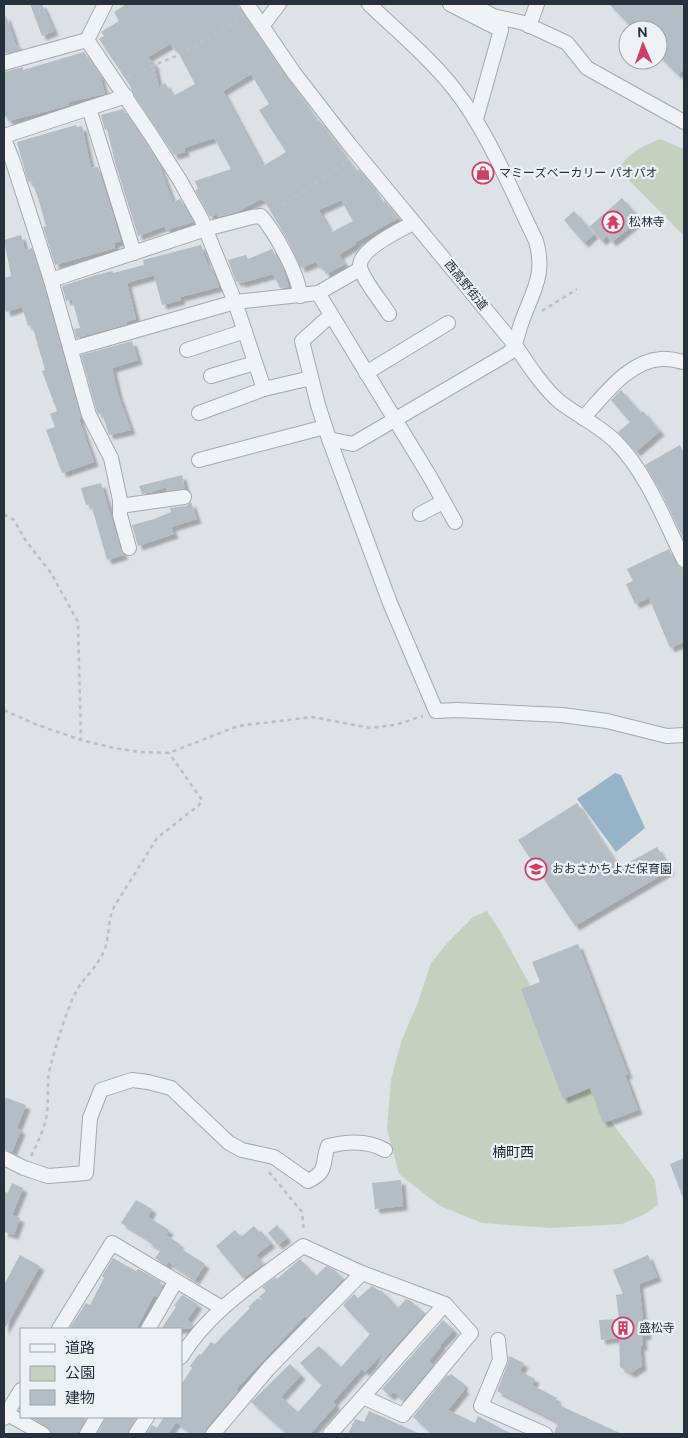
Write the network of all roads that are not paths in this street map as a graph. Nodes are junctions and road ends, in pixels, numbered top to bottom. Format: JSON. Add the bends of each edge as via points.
{"nodes":[{"id":1,"x":104,"y":4,"type":"edge"},
{"id":2,"x":279,"y":4,"type":"edge"},
{"id":3,"x":369,"y":4,"type":"edge"},
{"id":4,"x":450,"y":4,"type":"edge"},
{"id":5,"x":472,"y":4,"type":"edge"},
{"id":6,"x":537,"y":4,"type":"edge"},
{"id":7,"x":250,"y":8,"type":"edge"},
{"id":8,"x":263,"y":26,"type":"junction"},
{"id":9,"x":529,"y":26,"type":"junction"},
{"id":10,"x":87,"y":40,"type":"junction"},
{"id":11,"x":4,"y":63,"type":"edge"},
{"id":12,"x":126,"y":96,"type":"junction"},
{"id":13,"x":90,"y":108,"type":"junction"},
{"id":14,"x":476,"y":119,"type":"junction"},
{"id":15,"x":684,"y":122,"type":"edge"},
{"id":16,"x":4,"y":138,"type":"edge"},
{"id":17,"x":413,"y":223,"type":"junction"},
{"id":18,"x":206,"y":230,"type":"junction"},
{"id":19,"x":134,"y":253,"type":"junction"},
{"id":20,"x":360,"y":269,"type":"junction"},
{"id":21,"x":51,"y":280,"type":"junction"},
{"id":22,"x":318,"y":293,"type":"junction"},
{"id":23,"x":300,"y":296,"type":"junction"},
{"id":24,"x":235,"y":302,"type":"junction"},
{"id":25,"x":389,"y":314,"type":"dead end"},
{"id":26,"x":331,"y":315,"type":"junction"},
{"id":27,"x":448,"y":323,"type":"dead end"},
{"id":28,"x":245,"y":331,"type":"junction"},
{"id":29,"x":515,"y":345,"type":"junction"},
{"id":30,"x":71,"y":349,"type":"junction"},
{"id":31,"x":187,"y":350,"type":"dead end"},
{"id":32,"x":684,"y":362,"type":"edge"},
{"id":33,"x":256,"y":363,"type":"junction"},
{"id":34,"x":366,"y":373,"type":"junction"},
{"id":35,"x":211,"y":376,"type":"dead end"},
{"id":36,"x":311,"y":378,"type":"junction"},
{"id":37,"x":264,"y":389,"type":"junction"},
{"id":38,"x":199,"y":413,"type":"dead end"},
{"id":39,"x":583,"y":418,"type":"junction"},
{"id":40,"x":396,"y":421,"type":"junction"},
{"id":41,"x":327,"y":433,"type":"junction"},
{"id":42,"x":199,"y":460,"type":"dead end"},
{"id":43,"x":184,"y":497,"type":"dead end"},
{"id":44,"x":443,"y":502,"type":"junction"},
{"id":45,"x":120,"y":506,"type":"junction"},
{"id":46,"x":420,"y":514,"type":"dead end"},
{"id":47,"x":455,"y":522,"type":"dead end"},
{"id":48,"x":129,"y":548,"type":"dead end"},
{"id":49,"x":684,"y":560,"type":"edge"},
{"id":50,"x":684,"y":735,"type":"edge"},
{"id":51,"x":385,"y":1150,"type":"dead end"},
{"id":52,"x":4,"y":1158,"type":"edge"},
{"id":53,"x":362,"y":1273,"type":"junction"},
{"id":54,"x":176,"y":1280,"type":"junction"},
{"id":55,"x":445,"y":1304,"type":"junction"},
{"id":56,"x":222,"y":1308,"type":"junction"},
{"id":57,"x":60,"y":1328,"type":"edge"},
{"id":58,"x":149,"y":1328,"type":"edge"},
{"id":59,"x":498,"y":1340,"type":"dead end"},
{"id":60,"x":182,"y":1355,"type":"edge"},
{"id":61,"x":20,"y":1392,"type":"edge"},
{"id":62,"x":363,"y":1397,"type":"junction"},
{"id":63,"x":5,"y":1415,"type":"edge"},
{"id":64,"x":96,"y":1418,"type":"edge"},
{"id":65,"x":145,"y":1418,"type":"edge"},
{"id":66,"x":43,"y":1434,"type":"edge"},
{"id":67,"x":87,"y":1434,"type":"edge"},
{"id":68,"x":136,"y":1434,"type":"edge"},
{"id":69,"x":212,"y":1434,"type":"edge"},
{"id":70,"x":330,"y":1434,"type":"edge"},
{"id":71,"x":545,"y":1434,"type":"edge"}],
"edges":[{"from":1,"to":10,"type":"street"},
{"from":2,"to":8,"type":"street"},
{"from":3,"to":14,"type":"street","via":[[427,59]]},
{"from":4,"to":14,"type":"street","via":[[501,30]]},
{"from":5,"to":9,"type":"street","via":[[493,16]]},
{"from":6,"to":9,"type":"street"},
{"from":7,"to":8,"type":"street","name":"西高野街道"},
{"from":8,"to":17,"type":"street","name":"西高野街道","via":[[294,73]]},
{"from":9,"to":15,"type":"street","via":[[567,43],[587,68]]},
{"from":10,"to":11,"type":"street"},
{"from":10,"to":12,"type":"street"},
{"from":12,"to":13,"type":"street"},
{"from":12,"to":18,"type":"street","via":[[179,179]]},
{"from":13,"to":16,"type":"street"},
{"from":13,"to":19,"type":"street"},
{"from":14,"to":29,"type":"street","via":[[540,254],[538,280]]},
{"from":16,"to":21,"type":"street"},
{"from":17,"to":20,"type":"street","via":[[373,246],[360,260]]},
{"from":17,"to":29,"type":"street","name":"西高野街道"},
{"from":18,"to":19,"type":"street"},
{"from":18,"to":23,"type":"street","via":[[261,216],[295,274]]},
{"from":18,"to":24,"type":"street"},
{"from":19,"to":21,"type":"street"},
{"from":20,"to":22,"type":"street"},
{"from":20,"to":25,"type":"street"},
{"from":21,"to":30,"type":"street"},
{"from":22,"to":23,"type":"street"},
{"from":22,"to":26,"type":"street"},
{"from":23,"to":24,"type":"street"},
{"from":24,"to":28,"type":"street"},
{"from":24,"to":30,"type":"street"},
{"from":26,"to":34,"type":"street"},
{"from":26,"to":36,"type":"street","via":[[302,341]]},
{"from":27,"to":34,"type":"street"},
{"from":28,"to":31,"type":"street"},
{"from":28,"to":33,"type":"street"},
{"from":29,"to":39,"type":"street","name":"西高野街道","via":[[558,400]]},
{"from":29,"to":40,"type":"street","via":[[509,353]]},
{"from":30,"to":45,"type":"street","via":[[89,415],[111,458]]},
{"from":32,"to":39,"type":"street","via":[[660,359],[641,364],[625,375]]},
{"from":33,"to":35,"type":"street"},
{"from":33,"to":37,"type":"street"},
{"from":34,"to":40,"type":"street"},
{"from":36,"to":37,"type":"street"},
{"from":36,"to":41,"type":"street"},
{"from":37,"to":38,"type":"street"},
{"from":39,"to":49,"type":"street","name":"西高野街道","via":[[602,430],[627,454]]},
{"from":40,"to":41,"type":"street","via":[[353,444]]},
{"from":40,"to":44,"type":"street"},
{"from":41,"to":42,"type":"street"},
{"from":41,"to":50,"type":"street","via":[[390,604],[436,711],[562,715],[607,721],[667,736]]},
{"from":43,"to":45,"type":"street"},
{"from":44,"to":46,"type":"street"},
{"from":44,"to":47,"type":"street"},
{"from":45,"to":48,"type":"street"},
{"from":51,"to":52,"type":"street","via":[[375,1144],[360,1142],[328,1146],[324,1167],[318,1176],[308,1181],[274,1157],[242,1150],[229,1143],[171,1088],[132,1080],[101,1090],[90,1118],[86,1173],[48,1176]]},
{"from":53,"to":55,"type":"street"},
{"from":53,"to":56,"type":"street","via":[[303,1246]]},
{"from":53,"to":69,"type":"street","via":[[268,1369]]},
{"from":54,"to":56,"type":"street"},
{"from":54,"to":57,"type":"street","via":[[112,1243]]},
{"from":54,"to":58,"type":"street"},
{"from":55,"to":62,"type":"street"},
{"from":55,"to":62,"type":"street","via":[[471,1333],[403,1415]]},
{"from":56,"to":60,"type":"street"},
{"from":59,"to":71,"type":"street","via":[[500,1360],[481,1406]]},
{"from":61,"to":63,"type":"street"},
{"from":62,"to":70,"type":"street"},
{"from":63,"to":66,"type":"street"},
{"from":64,"to":67,"type":"street"},
{"from":65,"to":68,"type":"street"}]}
